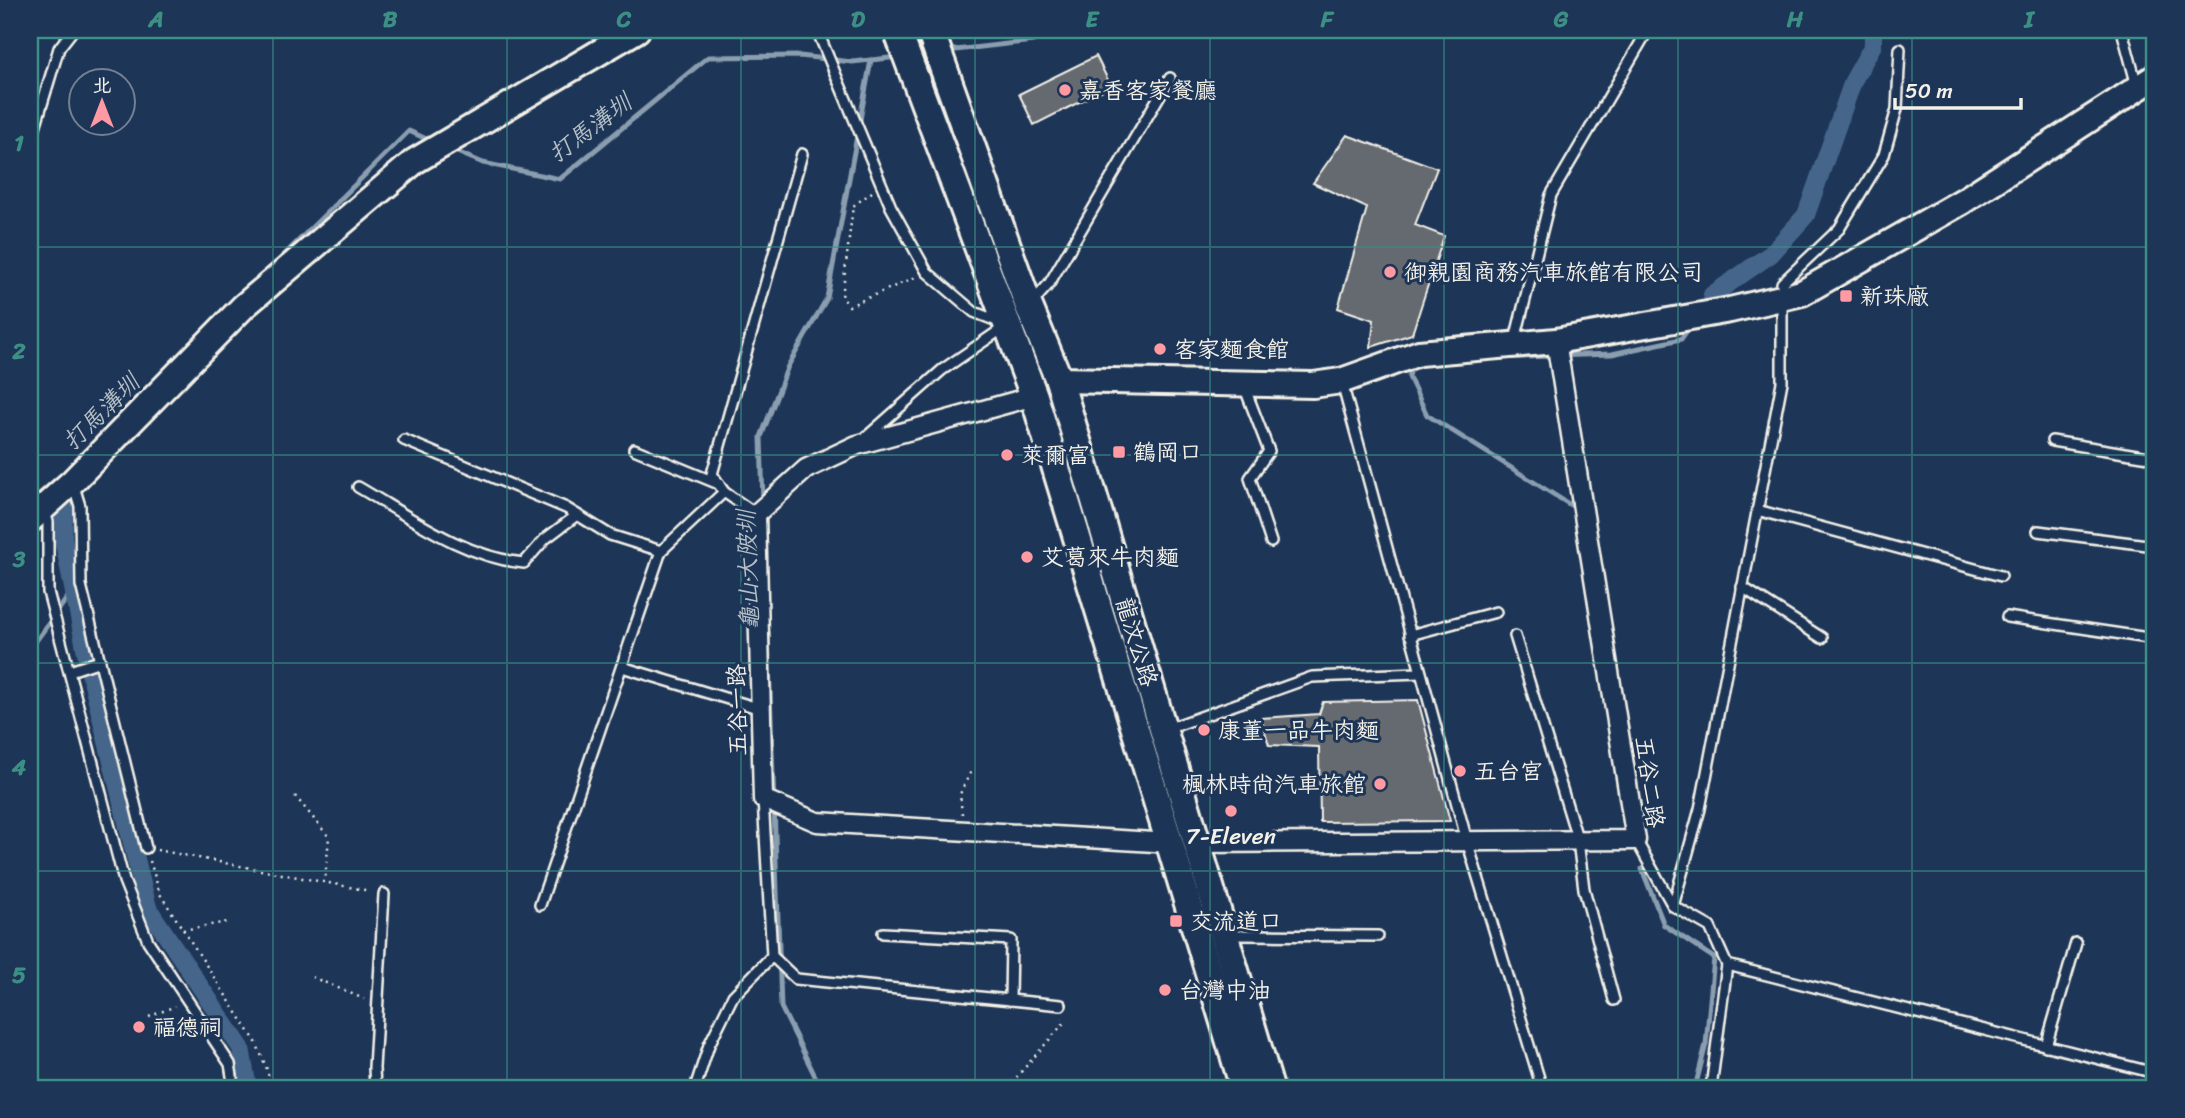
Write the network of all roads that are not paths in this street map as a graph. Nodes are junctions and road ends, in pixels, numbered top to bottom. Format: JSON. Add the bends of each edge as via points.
{"nodes":[{"id":1,"x":73,"y":30,"type":"edge"},
{"id":2,"x":637,"y":30,"type":"edge"},
{"id":3,"x":817,"y":30,"type":"edge"},
{"id":4,"x":897,"y":30,"type":"edge"},
{"id":5,"x":930,"y":30,"type":"edge"},
{"id":6,"x":1648,"y":30,"type":"edge"},
{"id":7,"x":2122,"y":30,"type":"edge"},
{"id":8,"x":1900,"y":49,"type":"dead end"},
{"id":9,"x":1170,"y":78,"type":"dead end"},
{"id":10,"x":2147,"y":83,"type":"edge"},
{"id":11,"x":30,"y":144,"type":"edge"},
{"id":12,"x":802,"y":154,"type":"dead end"},
{"id":13,"x":1782,"y":297,"type":"junction"},
{"id":14,"x":1018,"y":316,"type":"junction"},
{"id":15,"x":1513,"y":345,"type":"junction"},
{"id":16,"x":1557,"y":346,"type":"junction"},
{"id":17,"x":1059,"y":380,"type":"junction"},
{"id":18,"x":1341,"y":381,"type":"junction"},
{"id":19,"x":1244,"y":386,"type":"junction"},
{"id":20,"x":1034,"y":396,"type":"junction"},
{"id":21,"x":404,"y":440,"type":"dead end"},
{"id":22,"x":2052,"y":441,"type":"dead end"},
{"id":23,"x":857,"y":445,"type":"junction"},
{"id":24,"x":634,"y":449,"type":"dead end"},
{"id":25,"x":2155,"y":458,"type":"edge"},
{"id":26,"x":73,"y":481,"type":"junction"},
{"id":27,"x":358,"y":487,"type":"dead end"},
{"id":28,"x":721,"y":488,"type":"junction"},
{"id":29,"x":1757,"y":510,"type":"junction"},
{"id":30,"x":37,"y":514,"type":"edge"},
{"id":31,"x":577,"y":514,"type":"junction"},
{"id":32,"x":756,"y":514,"type":"junction"},
{"id":33,"x":2038,"y":531,"type":"dead end"},
{"id":34,"x":1271,"y":542,"type":"dead end"},
{"id":35,"x":2155,"y":546,"type":"edge"},
{"id":36,"x":661,"y":551,"type":"junction"},
{"id":37,"x":2001,"y":576,"type":"dead end"},
{"id":38,"x":1742,"y":587,"type":"junction"},
{"id":39,"x":1496,"y":612,"type":"dead end"},
{"id":40,"x":2007,"y":617,"type":"dead end"},
{"id":41,"x":1410,"y":635,"type":"junction"},
{"id":42,"x":1515,"y":636,"type":"dead end"},
{"id":43,"x":1822,"y":638,"type":"dead end"},
{"id":44,"x":2155,"y":639,"type":"edge"},
{"id":45,"x":100,"y":661,"type":"junction"},
{"id":46,"x":621,"y":667,"type":"junction"},
{"id":47,"x":70,"y":671,"type":"junction"},
{"id":48,"x":1420,"y":673,"type":"junction"},
{"id":49,"x":761,"y":709,"type":"junction"},
{"id":50,"x":1163,"y":731,"type":"junction"},
{"id":51,"x":763,"y":799,"type":"junction"},
{"id":52,"x":1467,"y":841,"type":"junction"},
{"id":53,"x":1578,"y":841,"type":"junction"},
{"id":54,"x":1636,"y":841,"type":"junction"},
{"id":55,"x":1171,"y":843,"type":"junction"},
{"id":56,"x":1198,"y":843,"type":"junction"},
{"id":57,"x":146,"y":848,"type":"road end"},
{"id":58,"x":384,"y":894,"type":"road end"},
{"id":59,"x":540,"y":905,"type":"dead end"},
{"id":60,"x":1673,"y":906,"type":"junction"},
{"id":61,"x":883,"y":933,"type":"dead end"},
{"id":62,"x":1225,"y":935,"type":"junction"},
{"id":63,"x":1378,"y":936,"type":"dead end"},
{"id":64,"x":2076,"y":943,"type":"dead end"},
{"id":65,"x":772,"y":957,"type":"junction"},
{"id":66,"x":1727,"y":965,"type":"junction"},
{"id":67,"x":1010,"y":1000,"type":"junction"},
{"id":68,"x":1614,"y":1000,"type":"dead end"},
{"id":69,"x":1061,"y":1005,"type":"road end"},
{"id":70,"x":2046,"y":1046,"type":"junction"},
{"id":71,"x":2155,"y":1073,"type":"edge"},
{"id":72,"x":234,"y":1088,"type":"edge"},
{"id":73,"x":375,"y":1088,"type":"edge"},
{"id":74,"x":695,"y":1088,"type":"edge"},
{"id":75,"x":1244,"y":1088,"type":"edge"},
{"id":76,"x":1269,"y":1088,"type":"edge"},
{"id":77,"x":1542,"y":1088,"type":"edge"},
{"id":78,"x":1712,"y":1088,"type":"edge"}],
"edges":[{"from":1,"to":11,"type":"lane","via":[[59,48]]},
{"from":2,"to":26,"type":"street","via":[[415,160],[244,306]]},
{"from":3,"to":14,"type":"lane","via":[[891,206],[927,272],[974,312]]},
{"from":4,"to":14,"type":"main road","name":"龍汶公路","via":[[934,130]]},
{"from":5,"to":14,"type":"main road","name":"龍汶公路","via":[[963,121]]},
{"from":6,"to":15,"type":"lane","via":[[1551,195]]},
{"from":7,"to":10,"type":"lane"},
{"from":8,"to":13,"type":"lane","via":[[1896,109],[1884,155],[1839,229],[1782,283]]},
{"from":9,"to":14,"type":"lane","via":[[1049,284]]},
{"from":10,"to":13,"type":"street","via":[[1962,201],[1802,293]]},
{"from":12,"to":28,"type":"lane","via":[[712,474]]},
{"from":13,"to":16,"type":"street"},
{"from":13,"to":29,"type":"lane","via":[[1782,383]]},
{"from":14,"to":17,"type":"main road","name":"龍汶公路"},
{"from":14,"to":20,"type":"main road","name":"龍汶公路"},
{"from":14,"to":23,"type":"lane","via":[[942,370]]},
{"from":15,"to":16,"type":"street"},
{"from":15,"to":18,"type":"street","via":[[1419,353]]},
{"from":16,"to":54,"type":"street","name":"五谷二路"},
{"from":17,"to":19,"type":"street"},
{"from":17,"to":20,"type":"main road"},
{"from":17,"to":50,"type":"main road","name":"龍汶公路"},
{"from":18,"to":19,"type":"street"},
{"from":18,"to":41,"type":"lane"},
{"from":19,"to":34,"type":"lane","via":[[1269,451],[1250,478]]},
{"from":20,"to":23,"type":"street"},
{"from":20,"to":55,"type":"main road","name":"龍汶公路"},
{"from":21,"to":31,"type":"lane"},
{"from":22,"to":25,"type":"lane"},
{"from":23,"to":32,"type":"street","via":[[806,469]]},
{"from":24,"to":28,"type":"lane"},
{"from":26,"to":30,"type":"street"},
{"from":26,"to":45,"type":"lane","via":[[80,506],[81,585]]},
{"from":27,"to":31,"type":"lane","via":[[457,544],[499,560],[524,562]]},
{"from":28,"to":32,"type":"lane"},
{"from":28,"to":36,"type":"lane"},
{"from":29,"to":37,"type":"lane"},
{"from":29,"to":38,"type":"lane"},
{"from":30,"to":47,"type":"lane","via":[[48,522],[48,592]]},
{"from":31,"to":36,"type":"lane","via":[[610,535]]},
{"from":32,"to":49,"type":"street","name":"五谷一路"},
{"from":33,"to":35,"type":"lane"},
{"from":36,"to":46,"type":"lane"},
{"from":38,"to":43,"type":"lane"},
{"from":38,"to":60,"type":"lane","via":[[1700,809]]},
{"from":39,"to":41,"type":"lane"},
{"from":40,"to":44,"type":"lane"},
{"from":41,"to":48,"type":"lane"},
{"from":42,"to":53,"type":"lane"},
{"from":45,"to":47,"type":"lane"},
{"from":45,"to":57,"type":"lane"},
{"from":46,"to":49,"type":"lane"},
{"from":46,"to":59,"type":"lane"},
{"from":47,"to":72,"type":"lane","via":[[124,881],[148,941],[230,1064]]},
{"from":48,"to":50,"type":"lane","via":[[1312,677]]},
{"from":48,"to":52,"type":"lane"},
{"from":49,"to":51,"type":"street","name":"五谷一路"},
{"from":50,"to":56,"type":"main road","name":"龍汶公路"},
{"from":51,"to":55,"type":"street","via":[[817,822]]},
{"from":51,"to":65,"type":"lane"},
{"from":52,"to":53,"type":"street","name":"五谷二路"},
{"from":52,"to":56,"type":"street","name":"五谷二路"},
{"from":52,"to":77,"type":"lane"},
{"from":53,"to":54,"type":"street","name":"五谷二路"},
{"from":53,"to":68,"type":"lane","via":[[1584,889]]},
{"from":54,"to":60,"type":"lane"},
{"from":55,"to":75,"type":"main road","name":"龍汶公路"},
{"from":56,"to":62,"type":"main road","name":"龍汶公路"},
{"from":58,"to":73,"type":"lane"},
{"from":60,"to":66,"type":"lane","via":[[1710,927]]},
{"from":61,"to":67,"type":"lane","via":[[1011,940]]},
{"from":62,"to":63,"type":"lane"},
{"from":62,"to":76,"type":"main road","name":"龍汶公路"},
{"from":64,"to":70,"type":"lane"},
{"from":65,"to":67,"type":"lane","via":[[796,979]]},
{"from":65,"to":74,"type":"lane","via":[[733,996]]},
{"from":66,"to":70,"type":"lane"},
{"from":66,"to":78,"type":"lane"},
{"from":67,"to":69,"type":"lane"},
{"from":70,"to":71,"type":"lane"}]}
